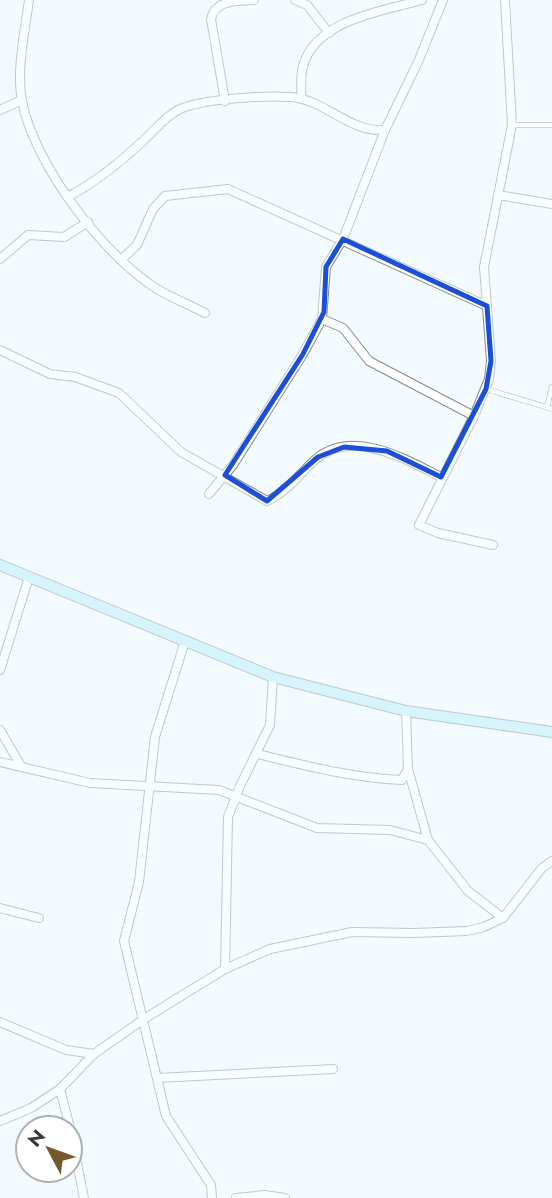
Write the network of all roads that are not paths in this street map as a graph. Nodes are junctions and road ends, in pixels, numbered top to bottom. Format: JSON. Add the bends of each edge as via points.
{"nodes":[{"id":1,"x":29,"y":0,"type":"edge"},
{"id":2,"x":254,"y":0,"type":"edge"},
{"id":3,"x":295,"y":0,"type":"edge"},
{"id":4,"x":422,"y":0,"type":"edge"},
{"id":5,"x":443,"y":0,"type":"edge"},
{"id":6,"x":505,"y":0,"type":"edge"},
{"id":7,"x":330,"y":33,"type":"junction"},
{"id":8,"x":301,"y":98,"type":"junction"},
{"id":9,"x":22,"y":100,"type":"junction"},
{"id":10,"x":225,"y":101,"type":"junction"},
{"id":11,"x":0,"y":110,"type":"edge"},
{"id":12,"x":512,"y":125,"type":"junction"},
{"id":13,"x":552,"y":125,"type":"edge"},
{"id":14,"x":384,"y":130,"type":"junction"},
{"id":15,"x":498,"y":195,"type":"junction"},
{"id":16,"x":69,"y":196,"type":"junction"},
{"id":17,"x":552,"y":204,"type":"edge"},
{"id":18,"x":88,"y":222,"type":"junction"},
{"id":19,"x":343,"y":239,"type":"junction"},
{"id":20,"x":0,"y":258,"type":"edge"},
{"id":21,"x":121,"y":260,"type":"junction"},
{"id":22,"x":486,"y":306,"type":"junction"},
{"id":23,"x":205,"y":313,"type":"dead end"},
{"id":24,"x":321,"y":319,"type":"junction"},
{"id":25,"x":0,"y":350,"type":"edge"},
{"id":26,"x":552,"y":387,"type":"edge"},
{"id":27,"x":486,"y":389,"type":"junction"},
{"id":28,"x":550,"y":408,"type":"edge"},
{"id":29,"x":474,"y":416,"type":"junction"},
{"id":30,"x":225,"y":475,"type":"junction"},
{"id":31,"x":441,"y":477,"type":"junction"},
{"id":32,"x":209,"y":494,"type":"dead end"},
{"id":33,"x":493,"y":545,"type":"dead end"},
{"id":34,"x":0,"y":565,"type":"edge"},
{"id":35,"x":29,"y":577,"type":"junction"},
{"id":36,"x":185,"y":641,"type":"junction"},
{"id":37,"x":0,"y":670,"type":"edge"},
{"id":38,"x":273,"y":677,"type":"junction"},
{"id":39,"x":407,"y":711,"type":"junction"},
{"id":40,"x":0,"y":730,"type":"edge"},
{"id":41,"x":552,"y":732,"type":"edge"},
{"id":42,"x":258,"y":754,"type":"junction"},
{"id":43,"x":0,"y":762,"type":"edge"},
{"id":44,"x":21,"y":766,"type":"junction"},
{"id":45,"x":408,"y":769,"type":"junction"},
{"id":46,"x":149,"y":785,"type":"junction"},
{"id":47,"x":236,"y":796,"type":"junction"},
{"id":48,"x":428,"y":840,"type":"junction"},
{"id":49,"x":552,"y":861,"type":"edge"},
{"id":50,"x":0,"y":908,"type":"edge"},
{"id":51,"x":39,"y":918,"type":"dead end"},
{"id":52,"x":503,"y":918,"type":"junction"},
{"id":53,"x":225,"y":969,"type":"junction"},
{"id":54,"x":144,"y":1018,"type":"junction"},
{"id":55,"x":0,"y":1022,"type":"edge"},
{"id":56,"x":94,"y":1054,"type":"junction"},
{"id":57,"x":333,"y":1069,"type":"dead end"},
{"id":58,"x":157,"y":1078,"type":"junction"},
{"id":59,"x":60,"y":1089,"type":"junction"},
{"id":60,"x":66,"y":1114,"type":"edge"},
{"id":61,"x":0,"y":1121,"type":"edge"},
{"id":62,"x":212,"y":1198,"type":"edge"},
{"id":63,"x":236,"y":1198,"type":"edge"},
{"id":64,"x":285,"y":1198,"type":"edge"}],
"edges":[{"from":1,"to":9,"type":"street"},
{"from":2,"to":10,"type":"street","via":[[223,1],[213,9]]},
{"from":3,"to":7,"type":"street","via":[[307,5]]},
{"from":4,"to":7,"type":"street","via":[[362,17]]},
{"from":5,"to":14,"type":"street"},
{"from":6,"to":12,"type":"street"},
{"from":7,"to":8,"type":"street","via":[[312,49],[303,67]]},
{"from":8,"to":10,"type":"street"},
{"from":8,"to":14,"type":"street","via":[[364,130]]},
{"from":9,"to":11,"type":"street"},
{"from":9,"to":16,"type":"street","via":[[36,146]]},
{"from":10,"to":16,"type":"street","via":[[176,111],[115,167]]},
{"from":12,"to":13,"type":"lane"},
{"from":12,"to":15,"type":"street"},
{"from":14,"to":19,"type":"street"},
{"from":15,"to":17,"type":"street"},
{"from":15,"to":22,"type":"street","via":[[484,267]]},
{"from":16,"to":18,"type":"street"},
{"from":18,"to":20,"type":"street","via":[[64,237],[29,235]]},
{"from":18,"to":21,"type":"street"},
{"from":19,"to":21,"type":"street","via":[[228,189],[214,190],[165,196],[138,245]]},
{"from":19,"to":22,"type":"street"},
{"from":19,"to":24,"type":"street","via":[[326,267]]},
{"from":21,"to":23,"type":"street","via":[[158,289]]},
{"from":22,"to":27,"type":"street","via":[[491,360]]},
{"from":24,"to":29,"type":"street","via":[[348,332],[369,361]]},
{"from":24,"to":30,"type":"street"},
{"from":25,"to":30,"type":"street","via":[[50,374],[109,387],[181,452]]},
{"from":26,"to":28,"type":"lane"},
{"from":27,"to":28,"type":"lane"},
{"from":27,"to":29,"type":"street"},
{"from":29,"to":31,"type":"street"},
{"from":30,"to":31,"type":"street","via":[[267,501],[318,457],[344,447],[387,451]]},
{"from":30,"to":32,"type":"street"},
{"from":31,"to":33,"type":"street","via":[[419,525]]},
{"from":34,"to":35,"type":"street"},
{"from":35,"to":36,"type":"street"},
{"from":35,"to":37,"type":"street"},
{"from":36,"to":38,"type":"street"},
{"from":36,"to":46,"type":"street","via":[[155,737]]},
{"from":38,"to":39,"type":"street"},
{"from":38,"to":42,"type":"street","via":[[270,725]]},
{"from":39,"to":41,"type":"street"},
{"from":39,"to":45,"type":"street"},
{"from":40,"to":44,"type":"street"},
{"from":42,"to":45,"type":"street","via":[[336,773],[385,779],[402,780]]},
{"from":42,"to":47,"type":"street"},
{"from":43,"to":44,"type":"street"},
{"from":44,"to":46,"type":"street","via":[[90,783]]},
{"from":45,"to":48,"type":"street"},
{"from":46,"to":47,"type":"street","via":[[219,790]]},
{"from":46,"to":54,"type":"street","via":[[139,882],[124,941]]},
{"from":47,"to":48,"type":"street","via":[[317,828],[390,830]]},
{"from":47,"to":53,"type":"street","via":[[228,817]]},
{"from":48,"to":52,"type":"street","via":[[468,891]]},
{"from":49,"to":52,"type":"street"},
{"from":50,"to":51,"type":"street"},
{"from":52,"to":53,"type":"street","via":[[467,931],[352,932],[270,949]]},
{"from":53,"to":54,"type":"street"},
{"from":54,"to":56,"type":"street"},
{"from":54,"to":58,"type":"street"},
{"from":55,"to":56,"type":"street","via":[[66,1049]]},
{"from":56,"to":59,"type":"street"},
{"from":57,"to":58,"type":"street"},
{"from":58,"to":62,"type":"street","via":[[166,1116],[211,1185]]},
{"from":59,"to":60,"type":"street"},
{"from":59,"to":61,"type":"street","via":[[32,1108]]},
{"from":63,"to":64,"type":"street"}]}
